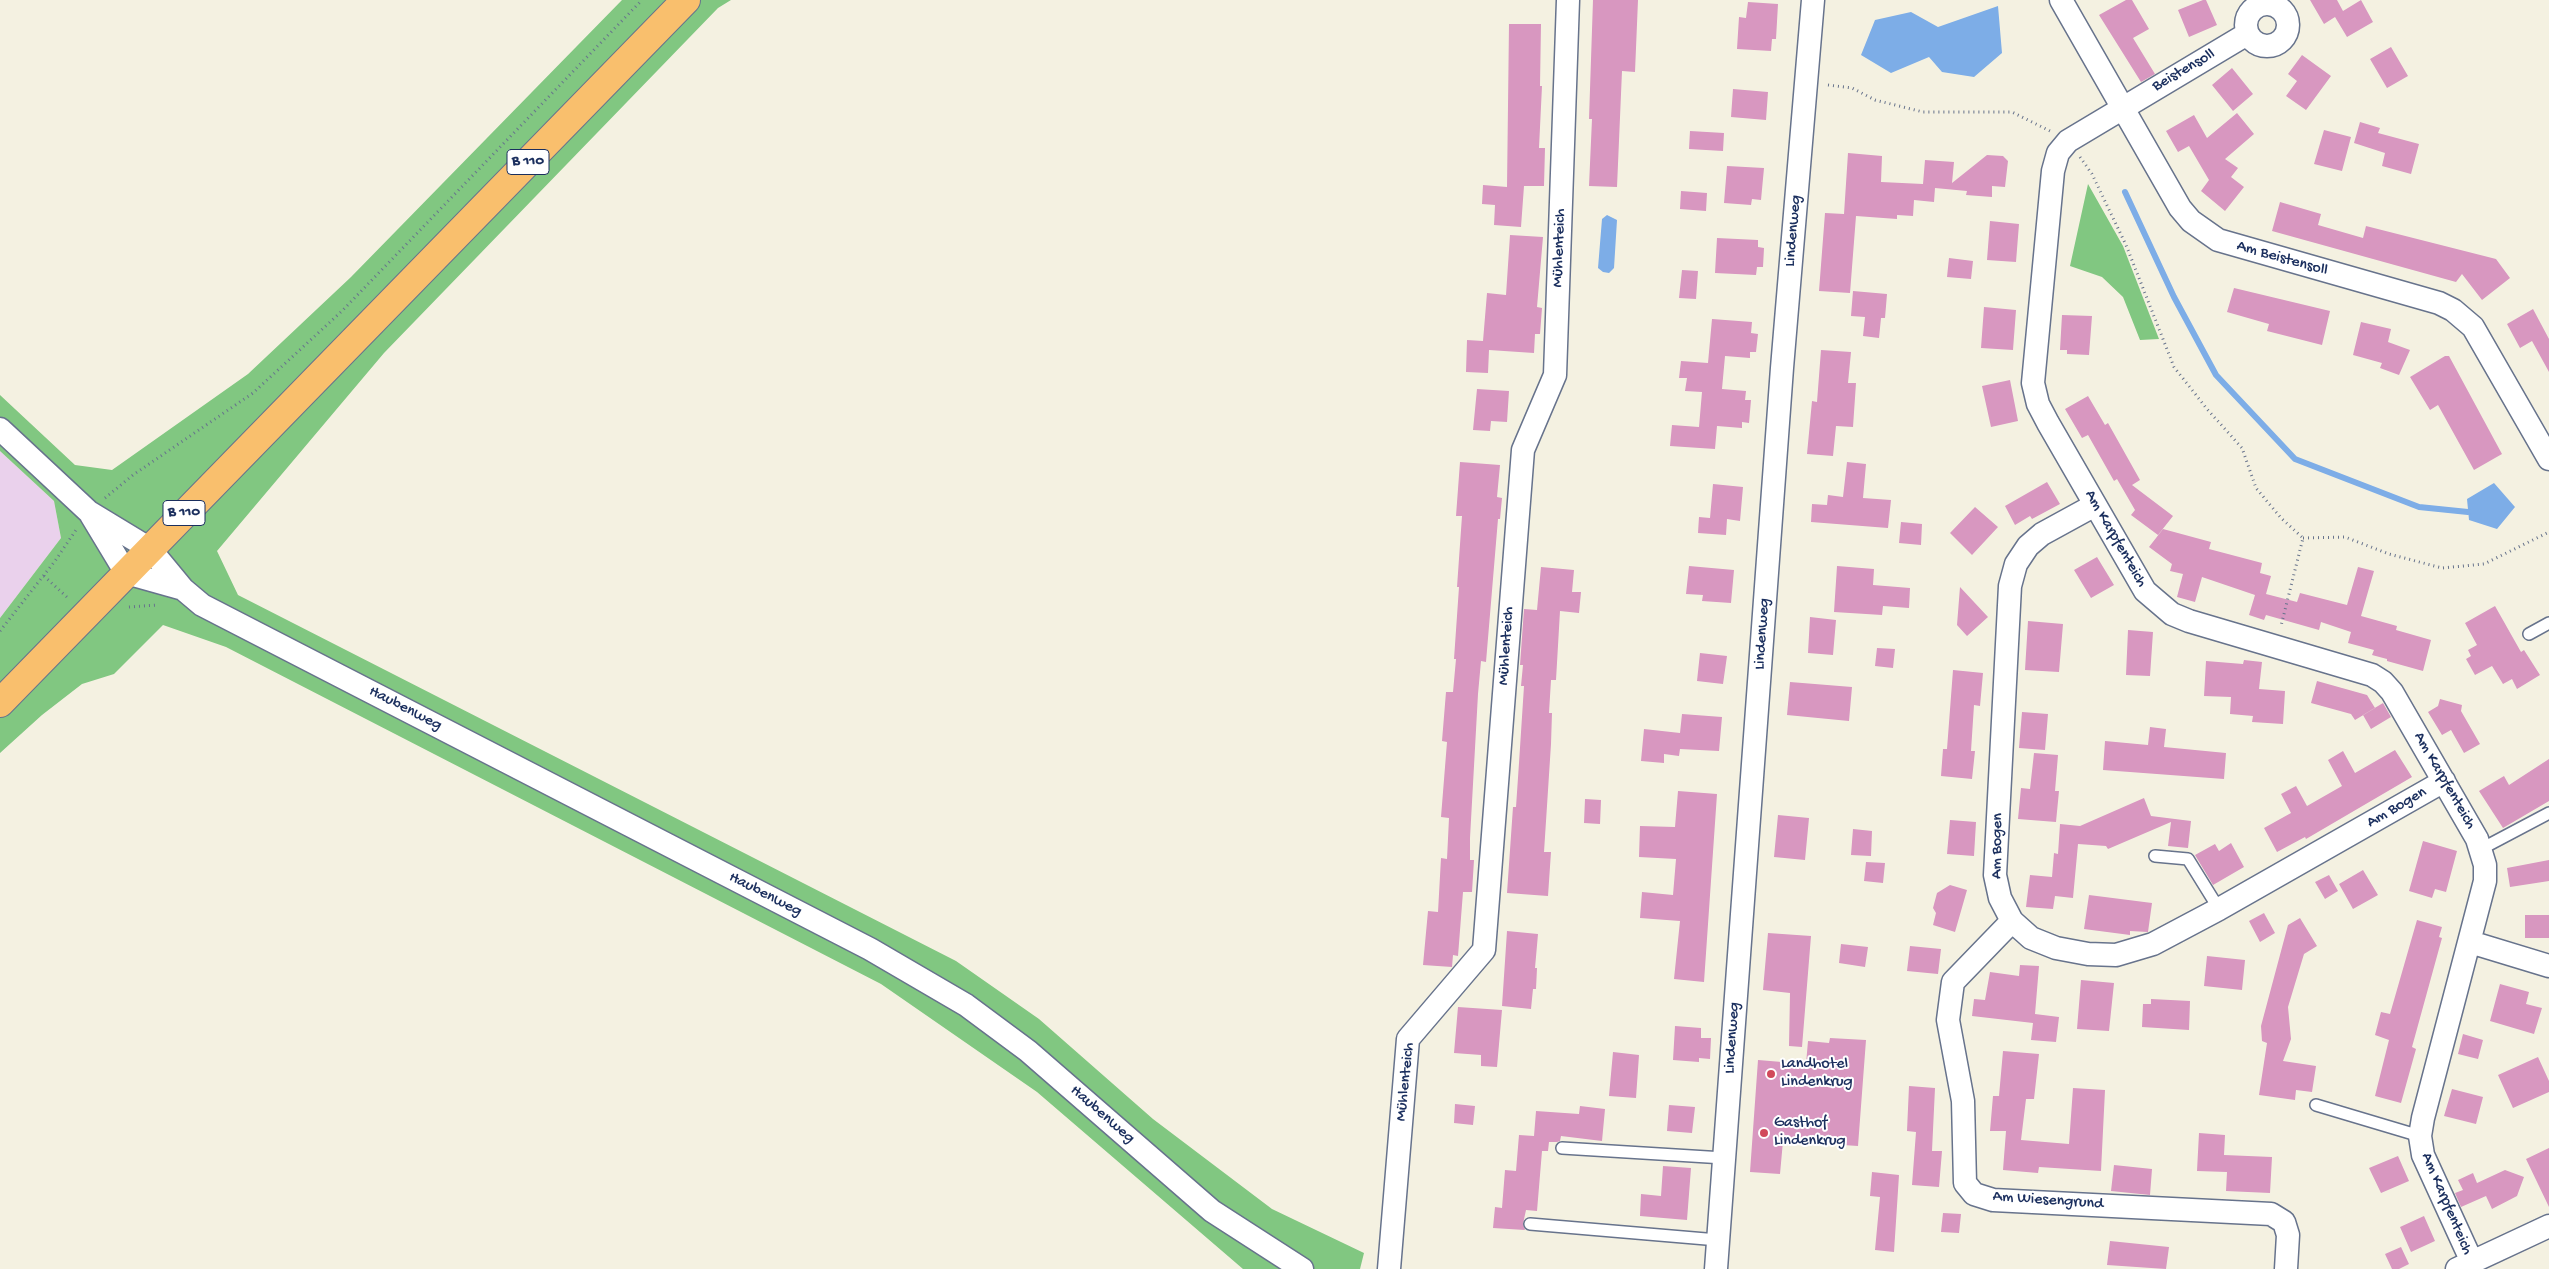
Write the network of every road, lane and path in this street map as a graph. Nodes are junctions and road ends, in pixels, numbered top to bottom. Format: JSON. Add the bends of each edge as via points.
{"nodes":[{"id":1,"x":642,"y":0,"type":"edge"},
{"id":2,"x":686,"y":0,"type":"edge"},
{"id":3,"x":1568,"y":0,"type":"edge"},
{"id":4,"x":1813,"y":0,"type":"edge"},
{"id":5,"x":2061,"y":0,"type":"edge"},
{"id":6,"x":2247,"y":34,"type":"dead end"},
{"id":7,"x":1806,"y":82,"type":"junction"},
{"id":8,"x":2122,"y":107,"type":"junction"},
{"id":9,"x":2068,"y":141,"type":"junction"},
{"id":10,"x":0,"y":429,"type":"edge"},
{"id":11,"x":2549,"y":458,"type":"edge"},
{"id":12,"x":2095,"y":505,"type":"junction"},
{"id":13,"x":89,"y":512,"type":"junction"},
{"id":14,"x":2549,"y":532,"type":"edge"},
{"id":15,"x":2303,"y":538,"type":"junction"},
{"id":16,"x":150,"y":549,"type":"junction"},
{"id":17,"x":126,"y":573,"type":"junction"},
{"id":18,"x":183,"y":590,"type":"junction"},
{"id":19,"x":2549,"y":623,"type":"edge"},
{"id":20,"x":0,"y":631,"type":"edge"},
{"id":21,"x":2529,"y":634,"type":"dead end"},
{"id":22,"x":2276,"y":646,"type":"junction"},
{"id":23,"x":0,"y":702,"type":"edge"},
{"id":24,"x":2444,"y":781,"type":"junction"},
{"id":25,"x":2549,"y":813,"type":"edge"},
{"id":26,"x":2481,"y":849,"type":"junction"},
{"id":27,"x":2155,"y":856,"type":"dead end"},
{"id":28,"x":2219,"y":909,"type":"junction"},
{"id":29,"x":2012,"y":921,"type":"junction"},
{"id":30,"x":2470,"y":942,"type":"junction"},
{"id":31,"x":2549,"y":966,"type":"edge"},
{"id":32,"x":2316,"y":1105,"type":"dead end"},
{"id":33,"x":2420,"y":1136,"type":"junction"},
{"id":34,"x":1562,"y":1148,"type":"dead end"},
{"id":35,"x":1724,"y":1158,"type":"junction"},
{"id":36,"x":1530,"y":1224,"type":"dead end"},
{"id":37,"x":2549,"y":1226,"type":"edge"},
{"id":38,"x":1718,"y":1240,"type":"junction"},
{"id":39,"x":2465,"y":1266,"type":"edge"},
{"id":40,"x":1302,"y":1269,"type":"edge"},
{"id":41,"x":1389,"y":1269,"type":"edge"},
{"id":42,"x":1716,"y":1269,"type":"edge"},
{"id":43,"x":2286,"y":1269,"type":"edge"}],
"edges":[{"from":1,"to":13,"type":"path","via":[[431,221],[342,311],[253,394],[133,475]]},
{"from":2,"to":16,"type":"main road","number":"B 110"},
{"from":3,"to":41,"type":"street","name":"Mühlenteich","via":[[1555,375],[1523,450],[1484,950],[1408,1039]]},
{"from":4,"to":7,"type":"street","name":"Lindenweg"},
{"from":5,"to":8,"type":"street","name":"Am Beistensoll"},
{"from":6,"to":8,"type":"street","name":"Beistensoll"},
{"from":7,"to":9,"type":"path","via":[[1852,88],[1875,100],[1924,112],[2012,112]]},
{"from":7,"to":35,"type":"street","name":"Lindenweg"},
{"from":8,"to":9,"type":"street","name":"Am Karpfenteich"},
{"from":8,"to":11,"type":"street","name":"Am Beistensoll","via":[[2180,208],[2204,232],[2232,244],[2439,303],[2464,318],[2481,340]]},
{"from":9,"to":12,"type":"street","name":"Am Karpfenteich","via":[[2058,153],[2053,170],[2033,383],[2038,404]]},
{"from":9,"to":15,"type":"path","via":[[2092,174],[2126,245],[2174,367],[2242,448],[2256,488]]},
{"from":10,"to":13,"type":"street"},
{"from":12,"to":22,"type":"street","name":"Am Karpfenteich","via":[[2145,591],[2157,604],[2189,621]]},
{"from":12,"to":29,"type":"street","name":"Am Bogen","via":[[2042,534],[2028,546],[2016,564],[2010,586],[1995,875],[2000,898]]},
{"from":13,"to":16,"type":"street","name":"Haubenweg"},
{"from":13,"to":17,"type":"street"},
{"from":13,"to":20,"type":"path"},
{"from":14,"to":15,"type":"path","via":[[2484,564],[2442,568],[2389,554],[2345,537]]},
{"from":15,"to":22,"type":"path"},
{"from":16,"to":17,"type":"main road","number":"B 110"},
{"from":16,"to":18,"type":"street","name":"Haubenweg"},
{"from":17,"to":18,"type":"street","name":"Haubenweg"},
{"from":17,"to":23,"type":"main road","number":"B 110"},
{"from":18,"to":40,"type":"street","name":"Haubenweg","via":[[202,605],[870,948],[966,1005],[1028,1051],[1212,1211]]},
{"from":19,"to":21,"type":"lane"},
{"from":22,"to":24,"type":"street","name":"Am Karpfenteich","via":[[2372,675],[2383,682]]},
{"from":24,"to":26,"type":"street","name":"Am Karpfenteich"},
{"from":24,"to":28,"type":"street","name":"Am Bogen"},
{"from":25,"to":26,"type":"lane"},
{"from":26,"to":30,"type":"street","name":"Am Karpfenteich","via":[[2486,865],[2485,882]]},
{"from":27,"to":28,"type":"lane","via":[[2188,859]]},
{"from":28,"to":29,"type":"street","name":"Am Bogen","via":[[2153,944],[2116,955],[2056,948],[2031,938]]},
{"from":29,"to":43,"type":"street","name":"Am Wiesengrund","via":[[1953,982],[1948,1020],[1963,1100],[1965,1182],[1974,1194],[1993,1200],[2271,1214],[2284,1222],[2288,1235]]},
{"from":30,"to":31,"type":"street"},
{"from":30,"to":33,"type":"street","name":"Am Karpfenteich","via":[[2422,1118]]},
{"from":32,"to":33,"type":"lane"},
{"from":33,"to":39,"type":"street","name":"Am Karpfenteich","via":[[2423,1155]]},
{"from":34,"to":35,"type":"lane"},
{"from":35,"to":38,"type":"street","name":"Lindenweg"},
{"from":36,"to":38,"type":"lane"},
{"from":37,"to":39,"type":"street"},
{"from":38,"to":42,"type":"street","name":"Lindenweg"}]}
